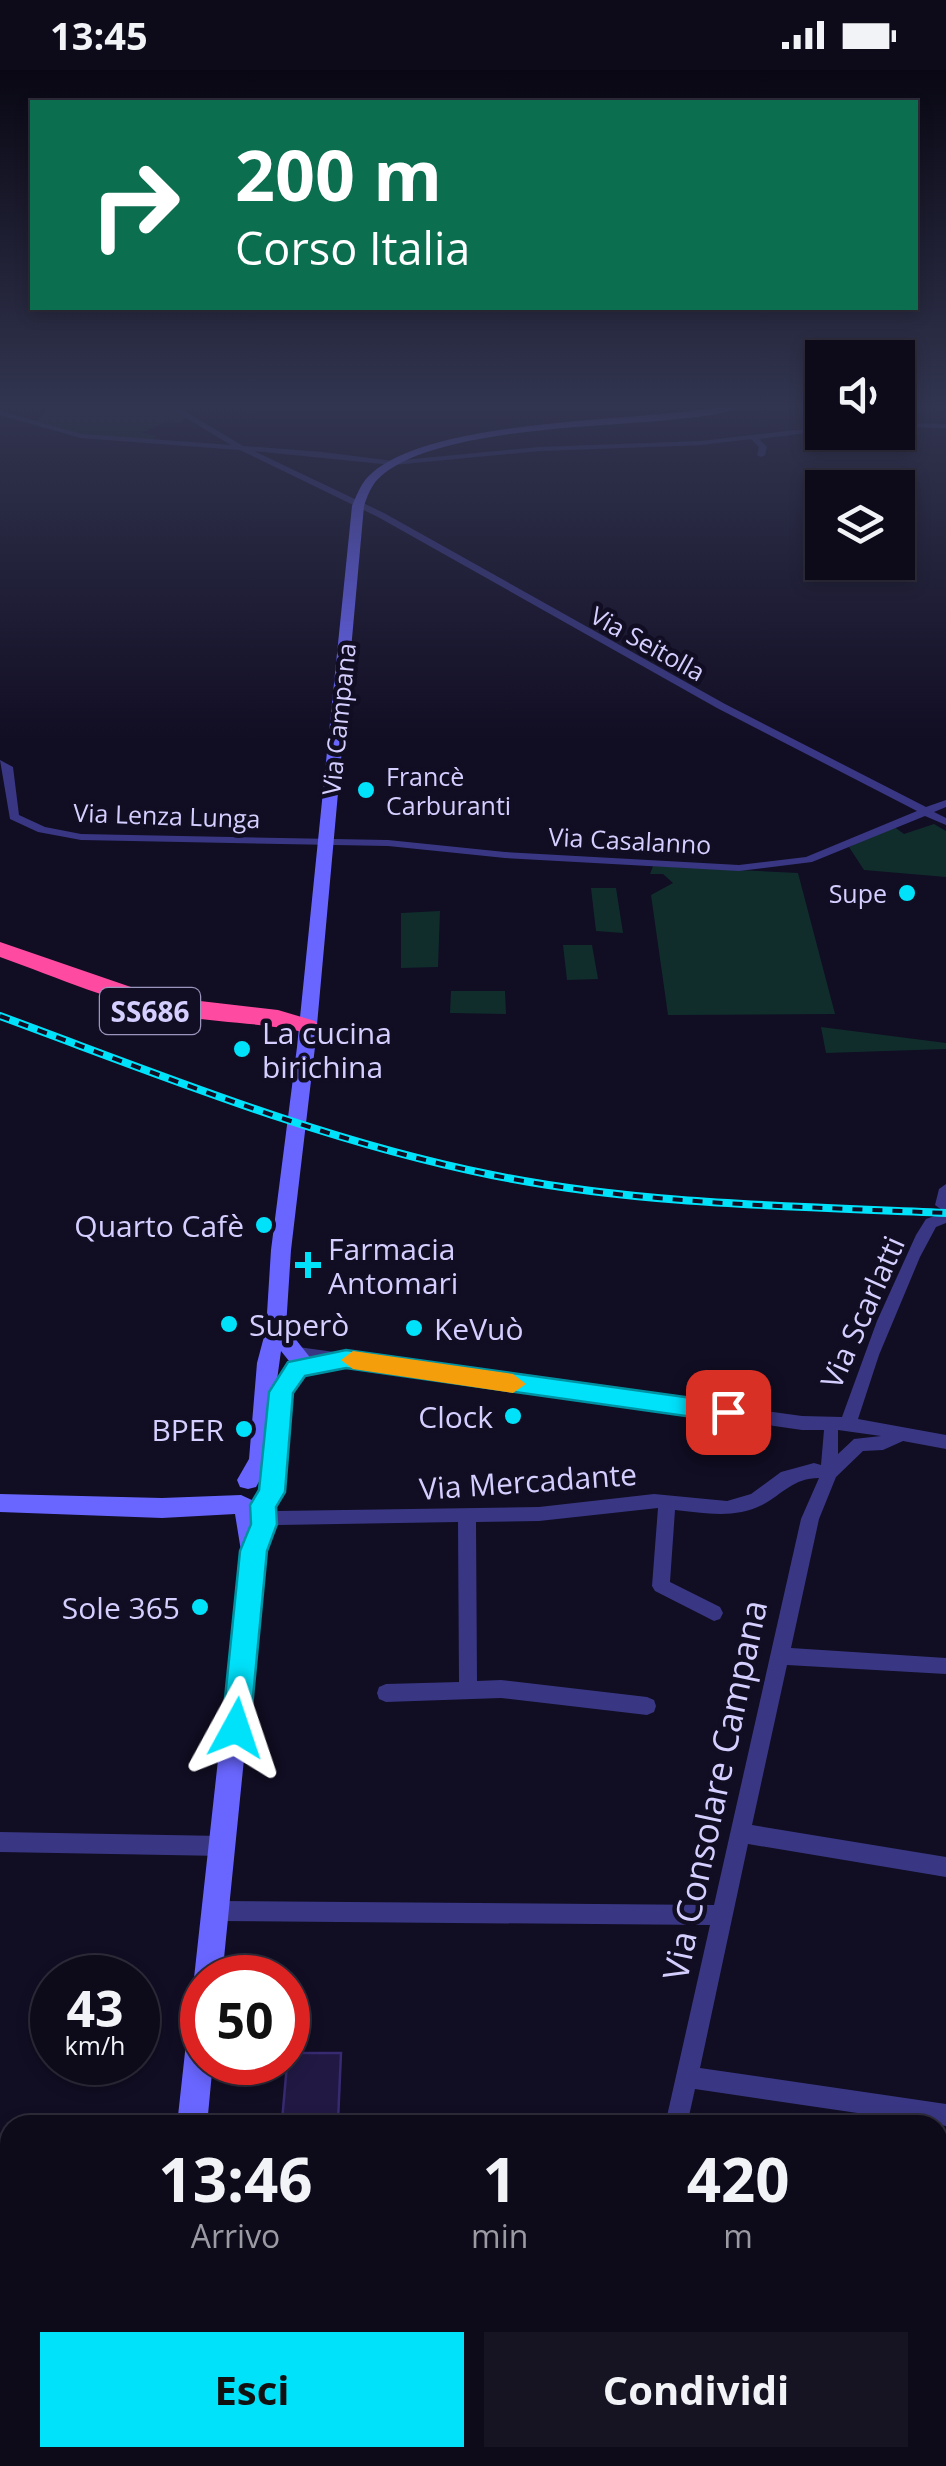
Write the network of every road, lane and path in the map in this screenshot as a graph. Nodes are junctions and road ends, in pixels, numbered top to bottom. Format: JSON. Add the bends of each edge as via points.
{"nodes":[{"id":1,"x":357,"y":520,"type":"edge"},
{"id":2,"x":383,"y":520,"type":"edge"},
{"id":3,"x":0,"y":762,"type":"edge"},
{"id":4,"x":946,"y":803,"type":"edge"},
{"id":5,"x":922,"y":809,"type":"junction"},
{"id":6,"x":946,"y":822,"type":"edge"},
{"id":7,"x":324,"y":842,"type":"junction"},
{"id":8,"x":0,"y":949,"type":"edge"},
{"id":9,"x":0,"y":962,"type":"edge"},
{"id":10,"x":302,"y":1022,"type":"junction"},
{"id":11,"x":941,"y":1208,"type":"edge"},
{"id":12,"x":276,"y":1328,"type":"junction"},
{"id":13,"x":270,"y":1361,"type":"junction"},
{"id":14,"x":295,"y":1361,"type":"junction"},
{"id":15,"x":841,"y":1429,"type":"junction"},
{"id":16,"x":897,"y":1436,"type":"junction"},
{"id":17,"x":946,"y":1442,"type":"edge"},
{"id":18,"x":859,"y":1445,"type":"junction"},
{"id":19,"x":829,"y":1473,"type":"junction"},
{"id":20,"x":257,"y":1501,"type":"junction"},
{"id":21,"x":667,"y":1503,"type":"junction"},
{"id":22,"x":0,"y":1504,"type":"edge"},
{"id":23,"x":467,"y":1515,"type":"junction"},
{"id":24,"x":714,"y":1614,"type":"dead end"},
{"id":25,"x":780,"y":1656,"type":"junction"},
{"id":26,"x":946,"y":1666,"type":"edge"},
{"id":27,"x":468,"y":1689,"type":"junction"},
{"id":28,"x":386,"y":1693,"type":"dead end"},
{"id":29,"x":646,"y":1706,"type":"dead end"},
{"id":30,"x":740,"y":1834,"type":"junction"},
{"id":31,"x":0,"y":1842,"type":"edge"},
{"id":32,"x":222,"y":1846,"type":"junction"},
{"id":33,"x":946,"y":1866,"type":"edge"},
{"id":34,"x":216,"y":1911,"type":"junction"},
{"id":35,"x":722,"y":1914,"type":"junction"},
{"id":36,"x":211,"y":1955,"type":"edge"},
{"id":37,"x":687,"y":2077,"type":"junction"},
{"id":38,"x":196,"y":2085,"type":"edge"},
{"id":39,"x":193,"y":2115,"type":"edge"},
{"id":40,"x":678,"y":2115,"type":"edge"},
{"id":41,"x":946,"y":2115,"type":"edge"}],
"edges":[{"from":1,"to":7,"type":"main road","name":"Via Campana"},
{"from":2,"to":5,"type":"street","name":"Via Seitolla"},
{"from":3,"to":7,"type":"street","name":"Via Lenza Lunga","via":[[8,767],[14,817],[53,832],[158,842]]},
{"from":4,"to":5,"type":"street","name":"Via Casalanno"},
{"from":5,"to":6,"type":"street","name":"Via Seitolla"},
{"from":5,"to":7,"type":"street","name":"Via Casalanno","via":[[808,860],[754,868]]},
{"from":7,"to":10,"type":"main road","name":"Via Campana"},
{"from":8,"to":10,"type":"highway","number":"SS686","via":[[158,1004]]},
{"from":9,"to":10,"type":"highway","number":"SS686","via":[[149,1011]]},
{"from":10,"to":12,"type":"main road","name":"Via Campana"},
{"from":11,"to":15,"type":"street","name":"Via Scarlatti"},
{"from":12,"to":13,"type":"main road","name":"Via Campana"},
{"from":12,"to":14,"type":"main road"},
{"from":13,"to":14,"type":"main road","via":[[276,1373]]},
{"from":13,"to":20,"type":"main road","name":"Via Campana"},
{"from":14,"to":15,"type":"street","via":[[346,1359]]},
{"from":14,"to":20,"type":"main road","name":"Via Campana","via":[[281,1392]]},
{"from":15,"to":16,"type":"street"},
{"from":15,"to":18,"type":"street","via":[[843,1447]]},
{"from":15,"to":18,"type":"street","via":[[862,1432]]},
{"from":15,"to":19,"type":"street","name":"Via Consolare Campana"},
{"from":16,"to":17,"type":"street"},
{"from":16,"to":18,"type":"street"},
{"from":18,"to":19,"type":"street","name":"Via Consolare Campana"},
{"from":19,"to":21,"type":"street","name":"Via Mercadante","via":[[787,1477],[756,1500],[726,1508]]},
{"from":19,"to":25,"type":"street","name":"Via Consolare Campana","via":[[810,1519]]},
{"from":20,"to":22,"type":"main road","via":[[162,1508]]},
{"from":20,"to":23,"type":"street","name":"Via Mercadante"},
{"from":20,"to":32,"type":"main road","name":"Via Campana"},
{"from":21,"to":23,"type":"street","name":"Via Mercadante"},
{"from":21,"to":24,"type":"street","via":[[660,1586]]},
{"from":23,"to":27,"type":"street"},
{"from":25,"to":26,"type":"street"},
{"from":25,"to":30,"type":"street","name":"Via Consolare Campana"},
{"from":27,"to":28,"type":"street"},
{"from":27,"to":29,"type":"street"},
{"from":30,"to":33,"type":"street"},
{"from":30,"to":35,"type":"street","name":"Via Consolare Campana"},
{"from":31,"to":32,"type":"street"},
{"from":32,"to":34,"type":"main road","name":"Via Campana"},
{"from":34,"to":35,"type":"street"},
{"from":34,"to":36,"type":"main road","name":"Via Campana"},
{"from":35,"to":37,"type":"street","name":"Via Consolare Campana"},
{"from":37,"to":40,"type":"street","name":"Via Consolare Campana"},
{"from":37,"to":41,"type":"street"},
{"from":38,"to":39,"type":"main road"}]}
